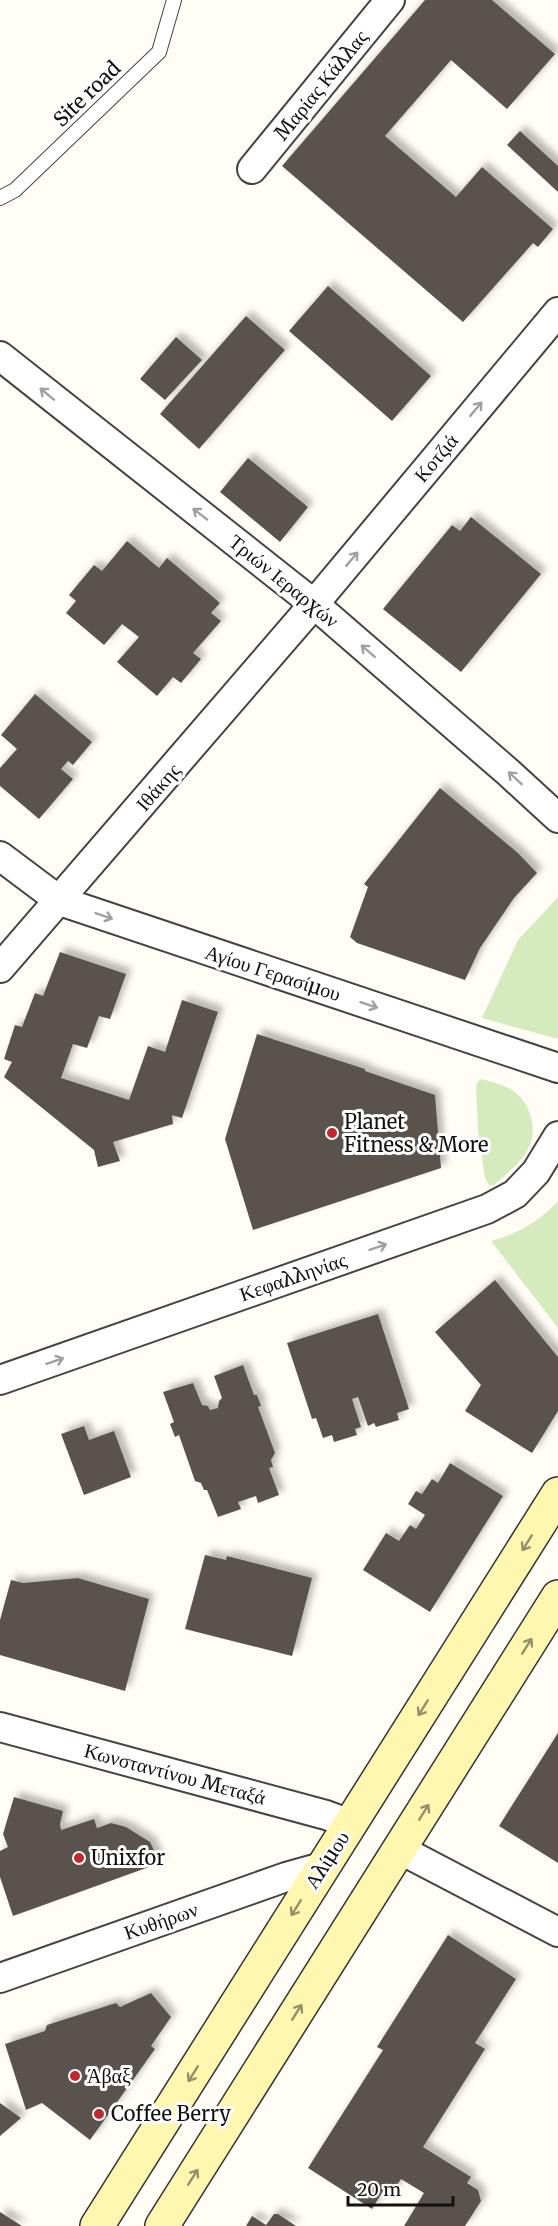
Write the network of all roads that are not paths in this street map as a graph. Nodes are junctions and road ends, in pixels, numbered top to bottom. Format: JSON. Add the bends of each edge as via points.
{"nodes":[{"id":1,"x":174,"y":0,"type":"edge"},
{"id":2,"x":390,"y":0,"type":"edge"},
{"id":3,"x":252,"y":169,"type":"dead end"},
{"id":4,"x":0,"y":198,"type":"edge"},
{"id":5,"x":558,"y":312,"type":"edge"},
{"id":6,"x":0,"y":356,"type":"edge"},
{"id":7,"x":314,"y":604,"type":"junction"},
{"id":8,"x":558,"y":818,"type":"edge"},
{"id":9,"x":0,"y":856,"type":"edge"},
{"id":10,"x":60,"y":901,"type":"junction"},
{"id":11,"x":0,"y":968,"type":"edge"},
{"id":12,"x":558,"y":1068,"type":"edge"},
{"id":13,"x":558,"y":1136,"type":"edge"},
{"id":14,"x":0,"y":1380,"type":"edge"},
{"id":15,"x":558,"y":1494,"type":"edge"},
{"id":16,"x":558,"y":1597,"type":"edge"},
{"id":17,"x":0,"y":1727,"type":"edge"},
{"id":18,"x":350,"y":1824,"type":"junction"},
{"id":19,"x":400,"y":1850,"type":"junction"},
{"id":20,"x":322,"y":1867,"type":"junction"},
{"id":21,"x":558,"y":1932,"type":"edge"},
{"id":22,"x":0,"y":1978,"type":"edge"},
{"id":23,"x":97,"y":2226,"type":"edge"},
{"id":24,"x":162,"y":2226,"type":"edge"}],
"edges":[{"from":1,"to":4,"type":"lane","name":"Site road","via":[[159,52],[15,190]]},
{"from":2,"to":3,"type":"street","name":"Μαρίας Κάλλας"},
{"from":7,"to":5,"type":"street","name":"Κοτζιά","one_way":true},
{"from":7,"to":6,"type":"street","name":"Τριών Ιεραρχών","one_way":true},
{"from":8,"to":7,"type":"street","name":"Τριών Ιεραρχών","one_way":true},
{"from":7,"to":10,"type":"street","name":"Ιθάκης"},
{"from":9,"to":10,"type":"street","name":"Αγίου Γερασίμου"},
{"from":10,"to":11,"type":"street","name":"Ιθάκης"},
{"from":10,"to":12,"type":"street","name":"Αγίου Γερασίμου","one_way":true},
{"from":14,"to":13,"type":"street","name":"Κεφαλληνίας","one_way":true,"via":[[487,1209],[522,1187]]},
{"from":15,"to":18,"type":"main road","name":"Αλίμου","one_way":true},
{"from":19,"to":16,"type":"main road","one_way":true},
{"from":17,"to":18,"type":"street","name":"Κωνσταντίνου Μεταξά"},
{"from":18,"to":20,"type":"main road","name":"Αλίμου"},
{"from":19,"to":21,"type":"street"},
{"from":24,"to":19,"type":"main road","one_way":true},
{"from":20,"to":22,"type":"street","name":"Κυθήρων","via":[[286,1876]]},
{"from":20,"to":23,"type":"main road","name":"Αλίμου","one_way":true}]}
